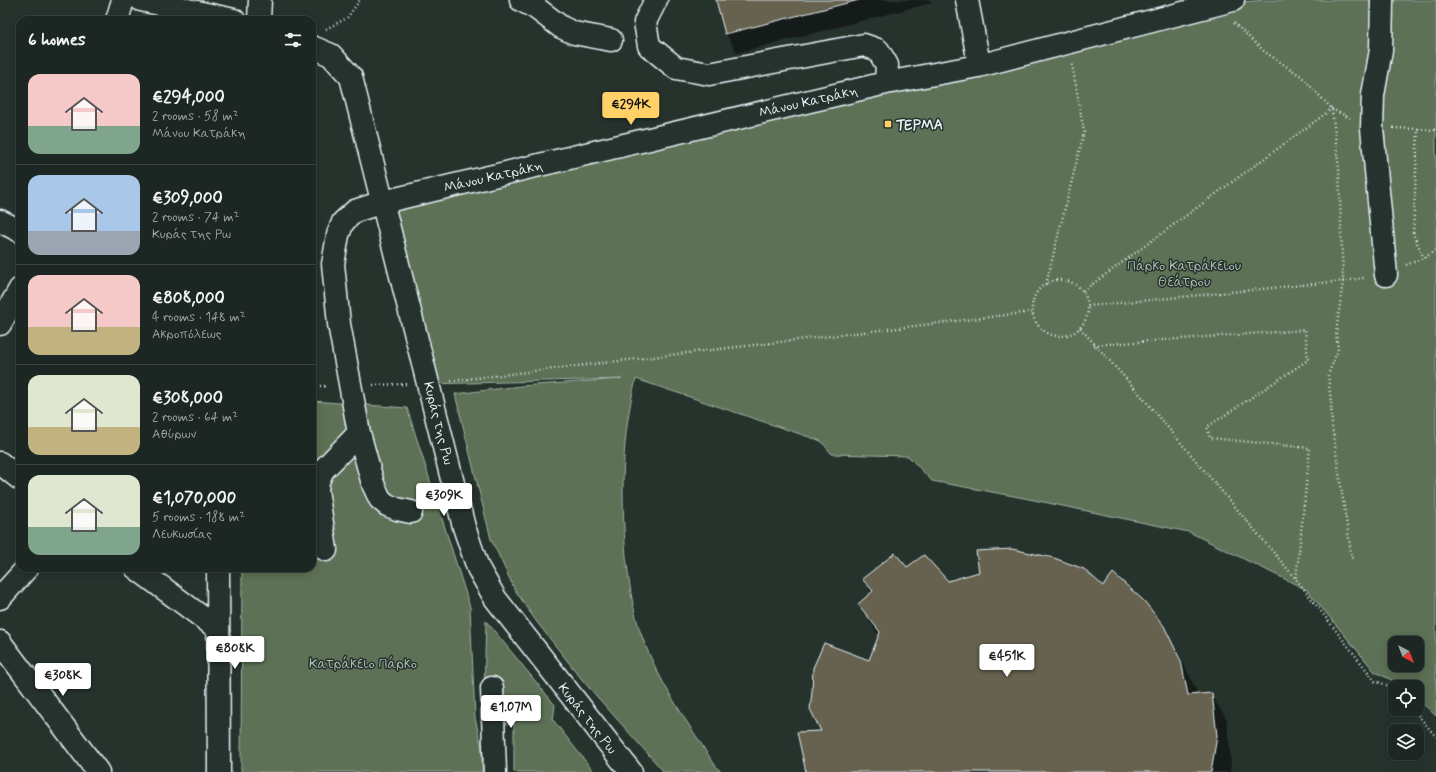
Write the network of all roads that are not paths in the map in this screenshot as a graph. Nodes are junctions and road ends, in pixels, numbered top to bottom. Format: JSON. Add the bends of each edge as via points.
{"nodes":[{"id":1,"x":123,"y":0,"type":"edge"},
{"id":2,"x":141,"y":0,"type":"edge"},
{"id":3,"x":260,"y":0,"type":"edge"},
{"id":4,"x":521,"y":0,"type":"edge"},
{"id":5,"x":656,"y":0,"type":"edge"},
{"id":6,"x":967,"y":0,"type":"edge"},
{"id":7,"x":1382,"y":0,"type":"edge"},
{"id":8,"x":1224,"y":2,"type":"edge"},
{"id":9,"x":118,"y":16,"type":"edge"},
{"id":10,"x":215,"y":16,"type":"edge"},
{"id":11,"x":259,"y":16,"type":"edge"},
{"id":12,"x":611,"y":40,"type":"dead end"},
{"id":13,"x":316,"y":49,"type":"edge"},
{"id":14,"x":978,"y":66,"type":"junction"},
{"id":15,"x":886,"y":83,"type":"junction"},
{"id":16,"x":383,"y":202,"type":"junction"},
{"id":17,"x":0,"y":221,"type":"edge"},
{"id":18,"x":16,"y":229,"type":"edge"},
{"id":19,"x":1386,"y":274,"type":"road end"},
{"id":20,"x":16,"y":296,"type":"edge"},
{"id":21,"x":0,"y":324,"type":"edge"},
{"id":22,"x":359,"y":432,"type":"junction"},
{"id":23,"x":0,"y":463,"type":"edge"},
{"id":24,"x":16,"y":476,"type":"edge"},
{"id":25,"x":411,"y":512,"type":"dead end"},
{"id":26,"x":326,"y":550,"type":"dead end"},
{"id":27,"x":23,"y":572,"type":"edge"},
{"id":28,"x":141,"y":572,"type":"edge"},
{"id":29,"x":218,"y":572,"type":"edge"},
{"id":30,"x":0,"y":598,"type":"edge"},
{"id":31,"x":218,"y":629,"type":"junction"},
{"id":32,"x":0,"y":642,"type":"edge"},
{"id":33,"x":492,"y":688,"type":"dead end"},
{"id":34,"x":98,"y":772,"type":"edge"},
{"id":35,"x":218,"y":772,"type":"edge"},
{"id":36,"x":495,"y":772,"type":"edge"},
{"id":37,"x":631,"y":772,"type":"edge"}],
"edges":[{"from":1,"to":9,"type":"street"},
{"from":2,"to":10,"type":"street"},
{"from":3,"to":11,"type":"street"},
{"from":4,"to":12,"type":"street","via":[[574,33]]},
{"from":5,"to":15,"type":"street","via":[[645,22],[649,46],[676,68],[709,74],[864,45],[878,50],[887,65]]},
{"from":6,"to":14,"type":"street"},
{"from":7,"to":19,"type":"street","via":[[1381,50],[1373,95],[1372,128]]},
{"from":8,"to":14,"type":"street","name":"Μάνου Κατράκη"},
{"from":13,"to":16,"type":"street","name":"Κυράς της Ρω","via":[[332,55],[351,77]]},
{"from":14,"to":15,"type":"street","name":"Μάνου Κατράκη"},
{"from":15,"to":16,"type":"street","name":"Μάνου Κατράκη"},
{"from":16,"to":22,"type":"street","name":"Μάνου Κατράκη","via":[[355,211],[343,222],[333,264],[339,324]]},
{"from":16,"to":37,"type":"street","name":"Κυράς της Ρω","via":[[464,527],[478,568],[496,598]]},
{"from":17,"to":18,"type":"street"},
{"from":20,"to":21,"type":"street"},
{"from":22,"to":25,"type":"street","name":"Μάνου Κατράκη","via":[[373,484],[380,499],[387,505]]},
{"from":22,"to":26,"type":"street","via":[[323,470],[318,481],[317,490]]},
{"from":23,"to":24,"type":"street"},
{"from":27,"to":30,"type":"street"},
{"from":28,"to":31,"type":"street"},
{"from":29,"to":31,"type":"street"},
{"from":31,"to":35,"type":"street"},
{"from":32,"to":34,"type":"street"},
{"from":33,"to":36,"type":"street"}]}
